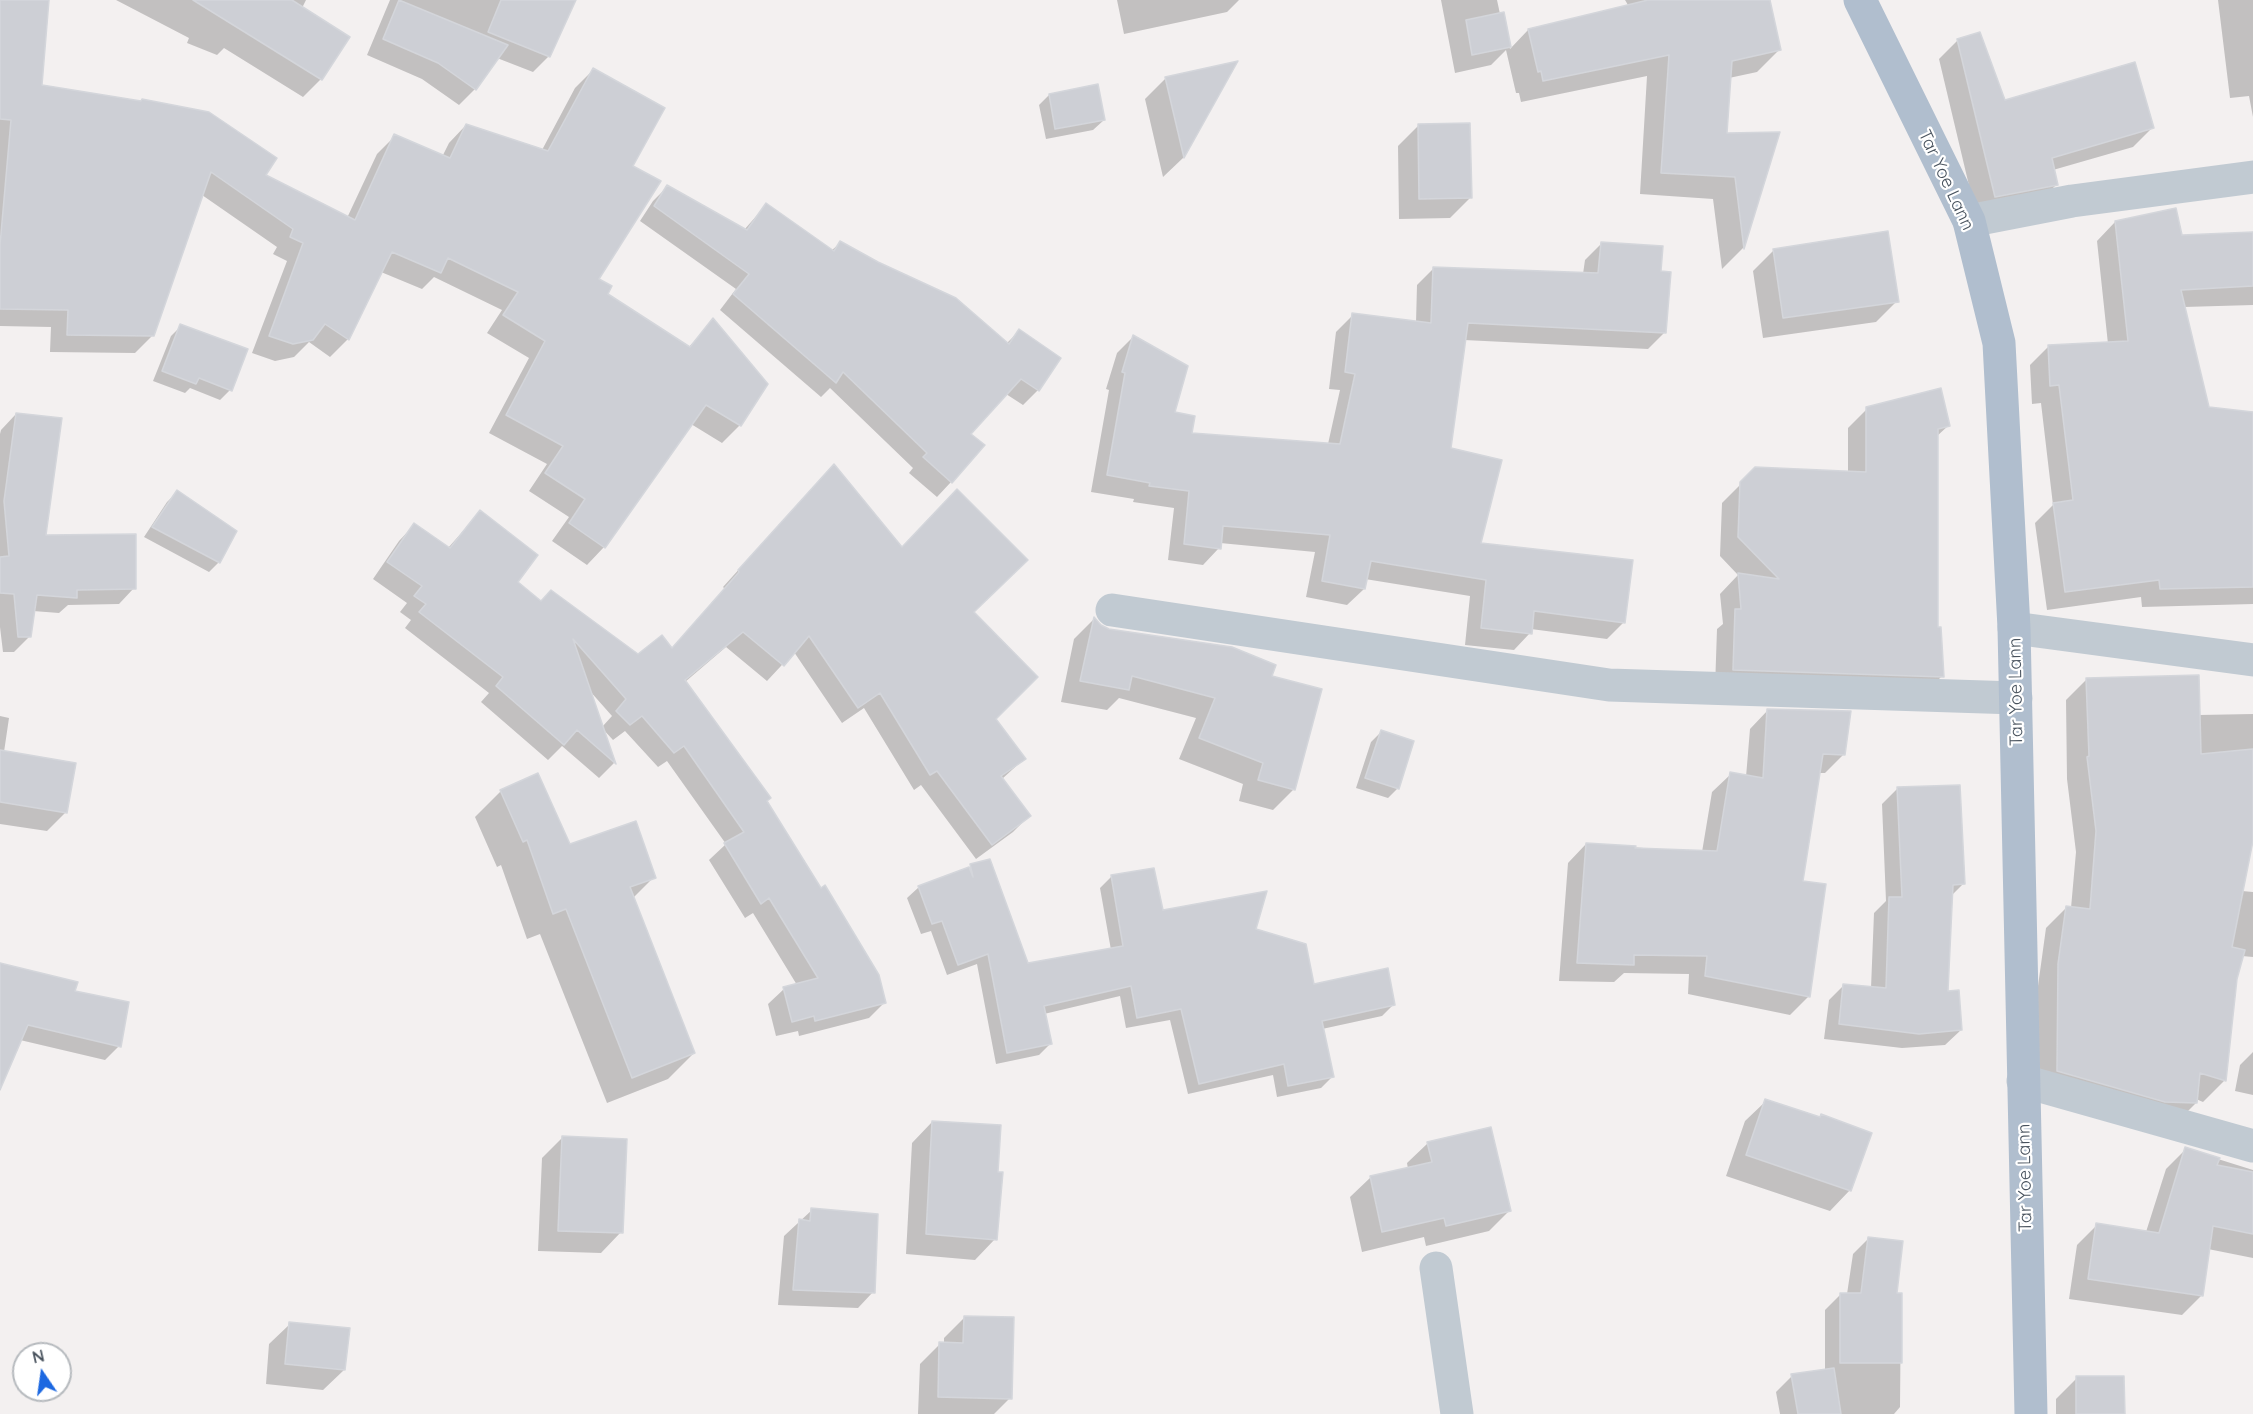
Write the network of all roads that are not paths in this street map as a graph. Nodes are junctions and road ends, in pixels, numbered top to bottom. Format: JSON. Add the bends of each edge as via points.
{"nodes":[{"id":1,"x":1860,"y":0,"type":"edge"},
{"id":2,"x":2253,"y":177,"type":"edge"},
{"id":3,"x":1969,"y":221,"type":"junction"},
{"id":4,"x":1112,"y":610,"type":"dead end"},
{"id":5,"x":2014,"y":628,"type":"junction"},
{"id":6,"x":2253,"y":660,"type":"edge"},
{"id":7,"x":2016,"y":698,"type":"junction"},
{"id":8,"x":2023,"y":1081,"type":"junction"},
{"id":9,"x":2253,"y":1146,"type":"edge"},
{"id":10,"x":1436,"y":1268,"type":"dead end"},
{"id":11,"x":1457,"y":1414,"type":"edge"},
{"id":12,"x":2031,"y":1414,"type":"edge"}],
"edges":[{"from":1,"to":3,"type":"main road","name":"Tar Yoe Lann"},
{"from":2,"to":3,"type":"street","via":[[2072,201]]},
{"from":3,"to":5,"type":"main road","name":"Tar Yoe Lann","via":[[1999,343]]},
{"from":4,"to":7,"type":"street","via":[[1609,685]]},
{"from":5,"to":6,"type":"street"},
{"from":5,"to":7,"type":"main road","name":"Tar Yoe Lann"},
{"from":7,"to":8,"type":"main road","name":"Tar Yoe Lann"},
{"from":8,"to":9,"type":"street"},
{"from":8,"to":12,"type":"main road","name":"Tar Yoe Lann"},
{"from":10,"to":11,"type":"street"}]}
